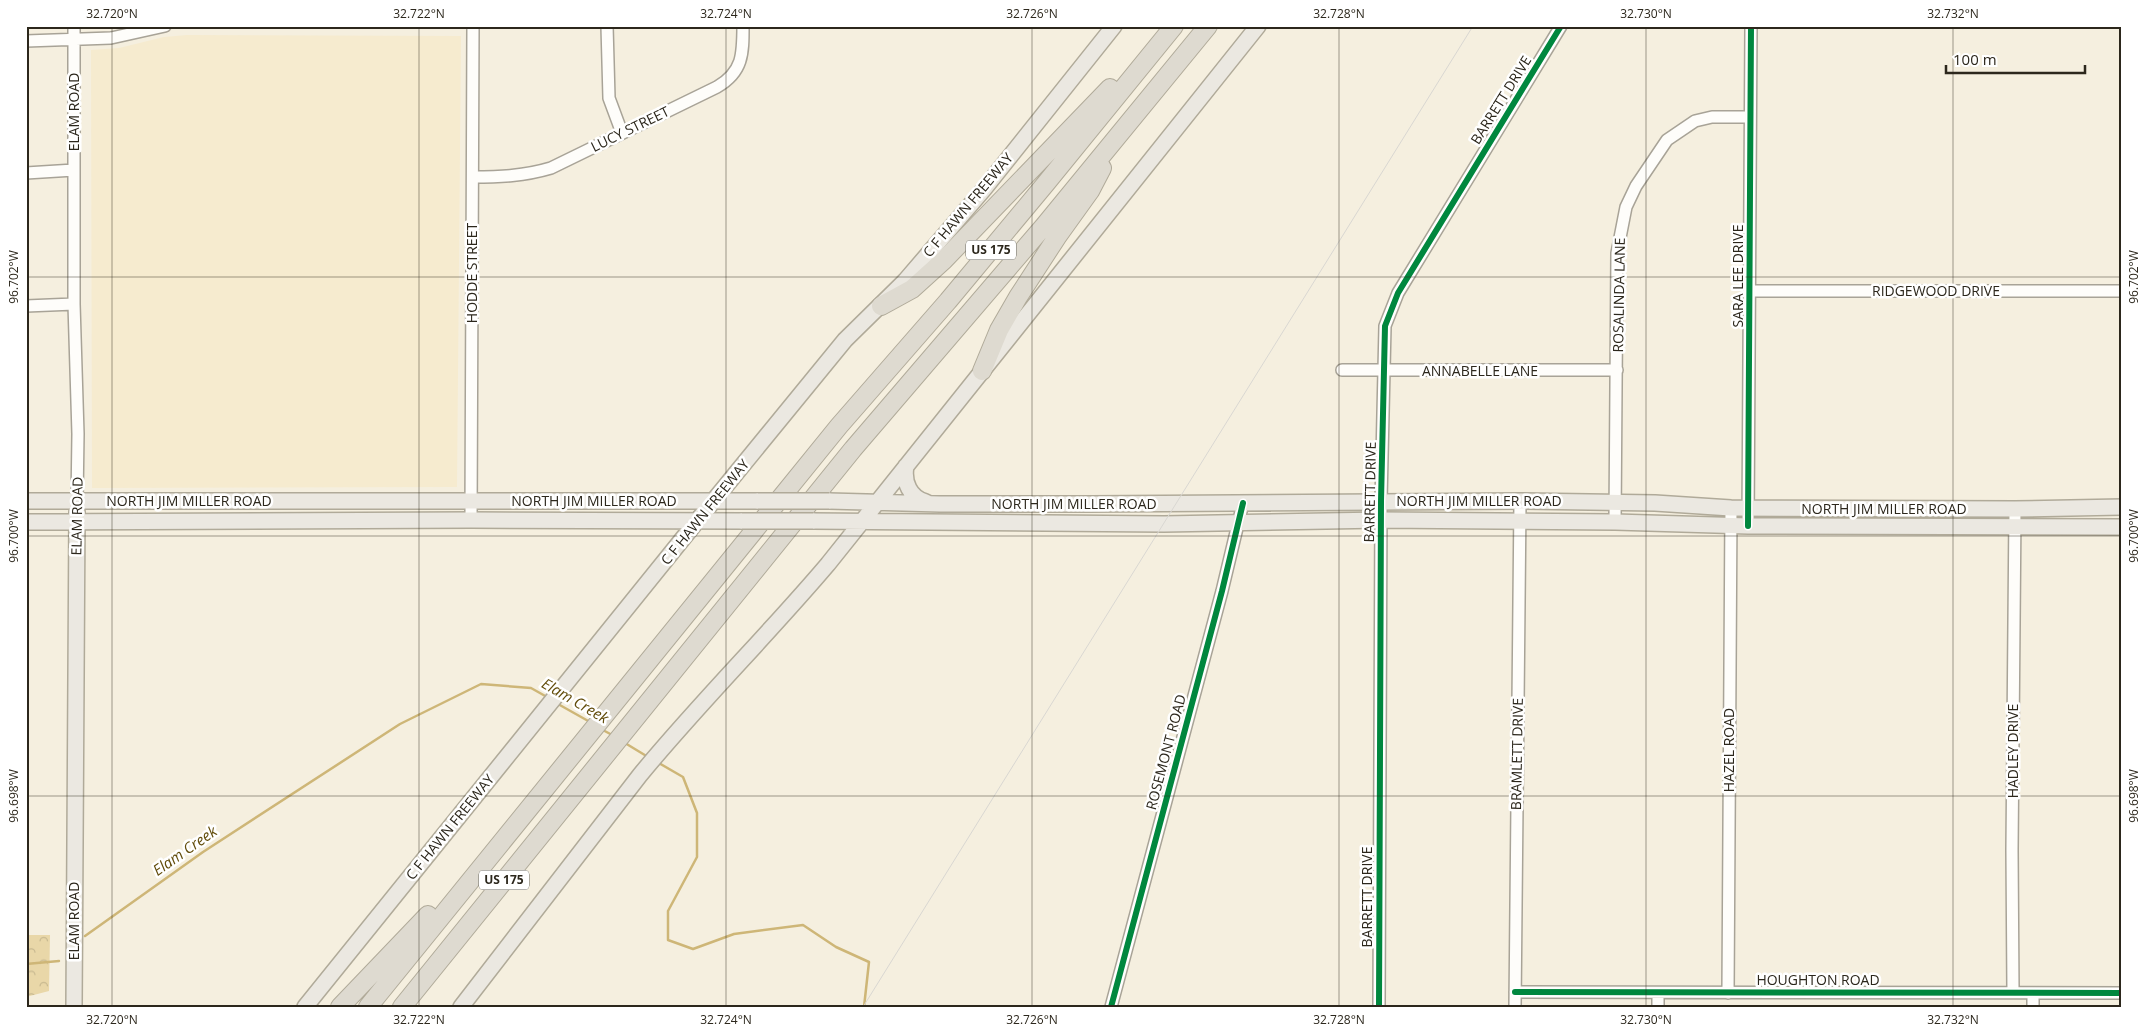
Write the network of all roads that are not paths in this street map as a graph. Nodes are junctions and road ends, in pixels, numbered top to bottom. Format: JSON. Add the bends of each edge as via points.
{"nodes":[{"id":1,"x":74,"y":26,"type":"edge"},
{"id":2,"x":166,"y":26,"type":"edge"},
{"id":3,"x":473,"y":26,"type":"edge"},
{"id":4,"x":607,"y":26,"type":"edge"},
{"id":5,"x":743,"y":26,"type":"edge"},
{"id":6,"x":1114,"y":26,"type":"edge"},
{"id":7,"x":1174,"y":26,"type":"edge"},
{"id":8,"x":1208,"y":26,"type":"edge"},
{"id":9,"x":1258,"y":26,"type":"edge"},
{"id":10,"x":1561,"y":26,"type":"edge"},
{"id":11,"x":1751,"y":26,"type":"edge"},
{"id":12,"x":74,"y":39,"type":"junction"},
{"id":13,"x":26,"y":41,"type":"edge"},
{"id":14,"x":1138,"y":70,"type":"junction"},
{"id":15,"x":1750,"y":117,"type":"junction"},
{"id":16,"x":622,"y":133,"type":"junction"},
{"id":17,"x":1119,"y":135,"type":"junction"},
{"id":18,"x":74,"y":170,"type":"junction"},
{"id":19,"x":26,"y":173,"type":"edge"},
{"id":20,"x":472,"y":177,"type":"junction"},
{"id":21,"x":1750,"y":291,"type":"junction"},
{"id":22,"x":2122,"y":291,"type":"edge"},
{"id":23,"x":74,"y":304,"type":"junction"},
{"id":24,"x":26,"y":306,"type":"edge"},
{"id":25,"x":881,"y":306,"type":"junction"},
{"id":26,"x":1342,"y":370,"type":"dead end"},
{"id":27,"x":1617,"y":370,"type":"junction"},
{"id":28,"x":982,"y":371,"type":"junction"},
{"id":29,"x":1384,"y":371,"type":"junction"},
{"id":30,"x":906,"y":466,"type":"junction"},
{"id":31,"x":472,"y":500,"type":"junction"},
{"id":32,"x":632,"y":500,"type":"junction"},
{"id":33,"x":26,"y":501,"type":"edge"},
{"id":34,"x":77,"y":501,"type":"junction"},
{"id":35,"x":253,"y":501,"type":"junction"},
{"id":36,"x":337,"y":501,"type":"junction"},
{"id":37,"x":558,"y":501,"type":"junction"},
{"id":38,"x":715,"y":501,"type":"junction"},
{"id":39,"x":1381,"y":501,"type":"junction"},
{"id":40,"x":877,"y":502,"type":"junction"},
{"id":41,"x":1520,"y":502,"type":"junction"},
{"id":42,"x":1616,"y":502,"type":"junction"},
{"id":43,"x":1243,"y":503,"type":"junction"},
{"id":44,"x":940,"y":504,"type":"junction"},
{"id":45,"x":2122,"y":507,"type":"edge"},
{"id":46,"x":1730,"y":508,"type":"junction"},
{"id":47,"x":1748,"y":508,"type":"junction"},
{"id":48,"x":2015,"y":509,"type":"junction"},
{"id":49,"x":253,"y":520,"type":"junction"},
{"id":50,"x":471,"y":520,"type":"junction"},
{"id":51,"x":557,"y":520,"type":"junction"},
{"id":52,"x":634,"y":520,"type":"junction"},
{"id":53,"x":697,"y":520,"type":"junction"},
{"id":54,"x":1382,"y":520,"type":"junction"},
{"id":55,"x":76,"y":521,"type":"junction"},
{"id":56,"x":337,"y":521,"type":"junction"},
{"id":57,"x":1239,"y":521,"type":"junction"},
{"id":58,"x":1520,"y":521,"type":"junction"},
{"id":59,"x":26,"y":522,"type":"edge"},
{"id":60,"x":862,"y":522,"type":"junction"},
{"id":61,"x":1615,"y":522,"type":"junction"},
{"id":62,"x":1730,"y":526,"type":"junction"},
{"id":63,"x":1748,"y":526,"type":"junction"},
{"id":64,"x":2122,"y":527,"type":"edge"},
{"id":65,"x":2016,"y":528,"type":"junction"},
{"id":66,"x":470,"y":880,"type":"junction"},
{"id":67,"x":1515,"y":992,"type":"junction"},
{"id":68,"x":2013,"y":992,"type":"junction"},
{"id":69,"x":1658,"y":993,"type":"junction"},
{"id":70,"x":1728,"y":993,"type":"junction"},
{"id":71,"x":2033,"y":993,"type":"junction"},
{"id":72,"x":2122,"y":993,"type":"edge"},
{"id":73,"x":74,"y":1007,"type":"edge"},
{"id":74,"x":305,"y":1007,"type":"edge"},
{"id":75,"x":340,"y":1007,"type":"edge"},
{"id":76,"x":368,"y":1007,"type":"edge"},
{"id":77,"x":402,"y":1007,"type":"edge"},
{"id":78,"x":461,"y":1007,"type":"edge"},
{"id":79,"x":1111,"y":1007,"type":"edge"},
{"id":80,"x":1379,"y":1007,"type":"edge"},
{"id":81,"x":1515,"y":1007,"type":"edge"},
{"id":82,"x":1658,"y":1007,"type":"edge"},
{"id":83,"x":2033,"y":1007,"type":"edge"}],
"edges":[{"from":1,"to":12,"type":"street","name":"ELAM ROAD"},
{"from":2,"to":12,"type":"street","via":[[111,38]]},
{"from":3,"to":20,"type":"street","name":"HODDE STREET"},
{"from":4,"to":16,"type":"street","via":[[609,98]]},
{"from":5,"to":16,"type":"street","name":"LUCY STREET","via":[[740,62],[726,82]]},
{"from":6,"to":25,"type":"main road","name":"C F HAWN FREEWAY","via":[[984,188]]},
{"from":7,"to":14,"type":"highway","number":"US 175"},
{"from":8,"to":17,"type":"highway","number":"US 175"},
{"from":9,"to":28,"type":"main road"},
{"from":10,"to":29,"type":"street","name":"BARRETT DRIVE","via":[[1398,293],[1385,326]]},
{"from":11,"to":15,"type":"street","name":"SARA LEE DRIVE"},
{"from":12,"to":13,"type":"street"},
{"from":12,"to":18,"type":"street","name":"ELAM ROAD"},
{"from":14,"to":25,"type":"highway","via":[[1111,88],[912,289]]},
{"from":14,"to":66,"type":"highway","number":"US 175","via":[[960,287],[839,426]]},
{"from":15,"to":21,"type":"street","name":"SARA LEE DRIVE"},
{"from":15,"to":27,"type":"street","name":"ROSALINDA LANE","via":[[1712,117],[1695,121],[1667,140],[1636,186],[1626,208],[1617,253]]},
{"from":16,"to":20,"type":"street","name":"LUCY STREET","via":[[551,168],[528,175]]},
{"from":17,"to":28,"type":"highway","via":[[1090,191],[1013,305]]},
{"from":17,"to":77,"type":"highway","number":"US 175","via":[[853,449]]},
{"from":18,"to":19,"type":"street"},
{"from":18,"to":23,"type":"street","name":"ELAM ROAD"},
{"from":20,"to":31,"type":"street","name":"HODDE STREET"},
{"from":21,"to":22,"type":"street","name":"RIDGEWOOD DRIVE"},
{"from":21,"to":47,"type":"street","name":"SARA LEE DRIVE"},
{"from":23,"to":24,"type":"street"},
{"from":23,"to":34,"type":"street","name":"ELAM ROAD"},
{"from":25,"to":38,"type":"main road","name":"C F HAWN FREEWAY","via":[[845,340]]},
{"from":26,"to":29,"type":"street","name":"ANNABELLE LANE"},
{"from":27,"to":29,"type":"street","name":"ANNABELLE LANE"},
{"from":27,"to":42,"type":"street","name":"ROSALINDA LANE"},
{"from":28,"to":30,"type":"main road"},
{"from":29,"to":39,"type":"street","name":"BARRETT DRIVE"},
{"from":30,"to":40,"type":"main road"},
{"from":30,"to":44,"type":"main road","via":[[906,482],[914,496]]},
{"from":31,"to":36,"type":"main road","name":"NORTH JIM MILLER ROAD"},
{"from":31,"to":37,"type":"main road","name":"NORTH JIM MILLER ROAD"},
{"from":31,"to":50,"type":"street","name":"HODDE STREET"},
{"from":32,"to":37,"type":"main road","name":"NORTH JIM MILLER ROAD"},
{"from":32,"to":38,"type":"main road","name":"NORTH JIM MILLER ROAD"},
{"from":32,"to":52,"type":"main road"},
{"from":33,"to":34,"type":"main road","name":"NORTH JIM MILLER ROAD"},
{"from":34,"to":35,"type":"main road","name":"NORTH JIM MILLER ROAD"},
{"from":34,"to":55,"type":"main road","name":"ELAM ROAD"},
{"from":35,"to":36,"type":"main road","name":"NORTH JIM MILLER ROAD"},
{"from":35,"to":49,"type":"main road"},
{"from":36,"to":56,"type":"main road"},
{"from":37,"to":51,"type":"main road"},
{"from":38,"to":40,"type":"main road","name":"NORTH JIM MILLER ROAD","bridge":true},
{"from":38,"to":53,"type":"main road","name":"C F HAWN FREEWAY"},
{"from":39,"to":41,"type":"main road","name":"NORTH JIM MILLER ROAD"},
{"from":39,"to":43,"type":"main road","name":"NORTH JIM MILLER ROAD"},
{"from":39,"to":54,"type":"street","name":"BARRETT DRIVE"},
{"from":40,"to":44,"type":"main road","name":"NORTH JIM MILLER ROAD"},
{"from":40,"to":60,"type":"main road"},
{"from":41,"to":42,"type":"main road","name":"NORTH JIM MILLER ROAD"},
{"from":41,"to":58,"type":"street","name":"BRAMLETT DRIVE"},
{"from":42,"to":46,"type":"main road","name":"NORTH JIM MILLER ROAD"},
{"from":42,"to":61,"type":"street","name":"ROSALINDA LANE"},
{"from":43,"to":44,"type":"main road","name":"NORTH JIM MILLER ROAD"},
{"from":43,"to":57,"type":"street","name":"ROSEMONT ROAD"},
{"from":45,"to":48,"type":"main road","name":"NORTH JIM MILLER ROAD"},
{"from":46,"to":47,"type":"main road","name":"NORTH JIM MILLER ROAD"},
{"from":46,"to":62,"type":"street","name":"HAZEL ROAD"},
{"from":47,"to":48,"type":"main road","name":"NORTH JIM MILLER ROAD"},
{"from":47,"to":63,"type":"street","name":"SARA LEE DRIVE"},
{"from":48,"to":65,"type":"street","name":"HADLEY DRIVE"},
{"from":49,"to":55,"type":"main road","name":"NORTH JIM MILLER ROAD"},
{"from":49,"to":56,"type":"main road","name":"NORTH JIM MILLER ROAD"},
{"from":50,"to":51,"type":"main road","name":"NORTH JIM MILLER ROAD"},
{"from":50,"to":56,"type":"main road","name":"NORTH JIM MILLER ROAD"},
{"from":51,"to":52,"type":"main road","name":"NORTH JIM MILLER ROAD"},
{"from":52,"to":53,"type":"main road","name":"NORTH JIM MILLER ROAD"},
{"from":53,"to":60,"type":"main road","name":"NORTH JIM MILLER ROAD","bridge":true},
{"from":53,"to":74,"type":"main road","name":"C F HAWN FREEWAY"},
{"from":54,"to":57,"type":"main road","name":"NORTH JIM MILLER ROAD"},
{"from":54,"to":58,"type":"main road","name":"NORTH JIM MILLER ROAD"},
{"from":54,"to":80,"type":"street","name":"BARRETT DRIVE"},
{"from":55,"to":59,"type":"main road","name":"NORTH JIM MILLER ROAD"},
{"from":55,"to":73,"type":"main road","name":"ELAM ROAD"},
{"from":57,"to":60,"type":"main road","name":"NORTH JIM MILLER ROAD","via":[[1164,524]]},
{"from":57,"to":79,"type":"street","name":"ROSEMONT ROAD"},
{"from":58,"to":61,"type":"main road","name":"NORTH JIM MILLER ROAD"},
{"from":58,"to":67,"type":"street","name":"BRAMLETT DRIVE"},
{"from":60,"to":78,"type":"main road","via":[[801,596],[668,741]]},
{"from":61,"to":62,"type":"main road","name":"NORTH JIM MILLER ROAD"},
{"from":62,"to":63,"type":"main road","name":"NORTH JIM MILLER ROAD"},
{"from":62,"to":70,"type":"street","name":"HAZEL ROAD"},
{"from":63,"to":65,"type":"main road","name":"NORTH JIM MILLER ROAD"},
{"from":64,"to":65,"type":"main road","name":"NORTH JIM MILLER ROAD"},
{"from":65,"to":68,"type":"street","name":"HADLEY DRIVE"},
{"from":66,"to":75,"type":"highway","via":[[430,913]]},
{"from":66,"to":76,"type":"highway","number":"US 175"},
{"from":67,"to":69,"type":"street","name":"HOUGHTON ROAD"},
{"from":67,"to":81,"type":"street","name":"BRAMLETT DRIVE"},
{"from":68,"to":70,"type":"street","name":"HOUGHTON ROAD"},
{"from":68,"to":71,"type":"street","name":"HOUGHTON ROAD"},
{"from":69,"to":70,"type":"street","name":"HOUGHTON ROAD"},
{"from":69,"to":82,"type":"street"},
{"from":71,"to":72,"type":"street","name":"HOUGHTON ROAD"},
{"from":71,"to":83,"type":"street"}]}
